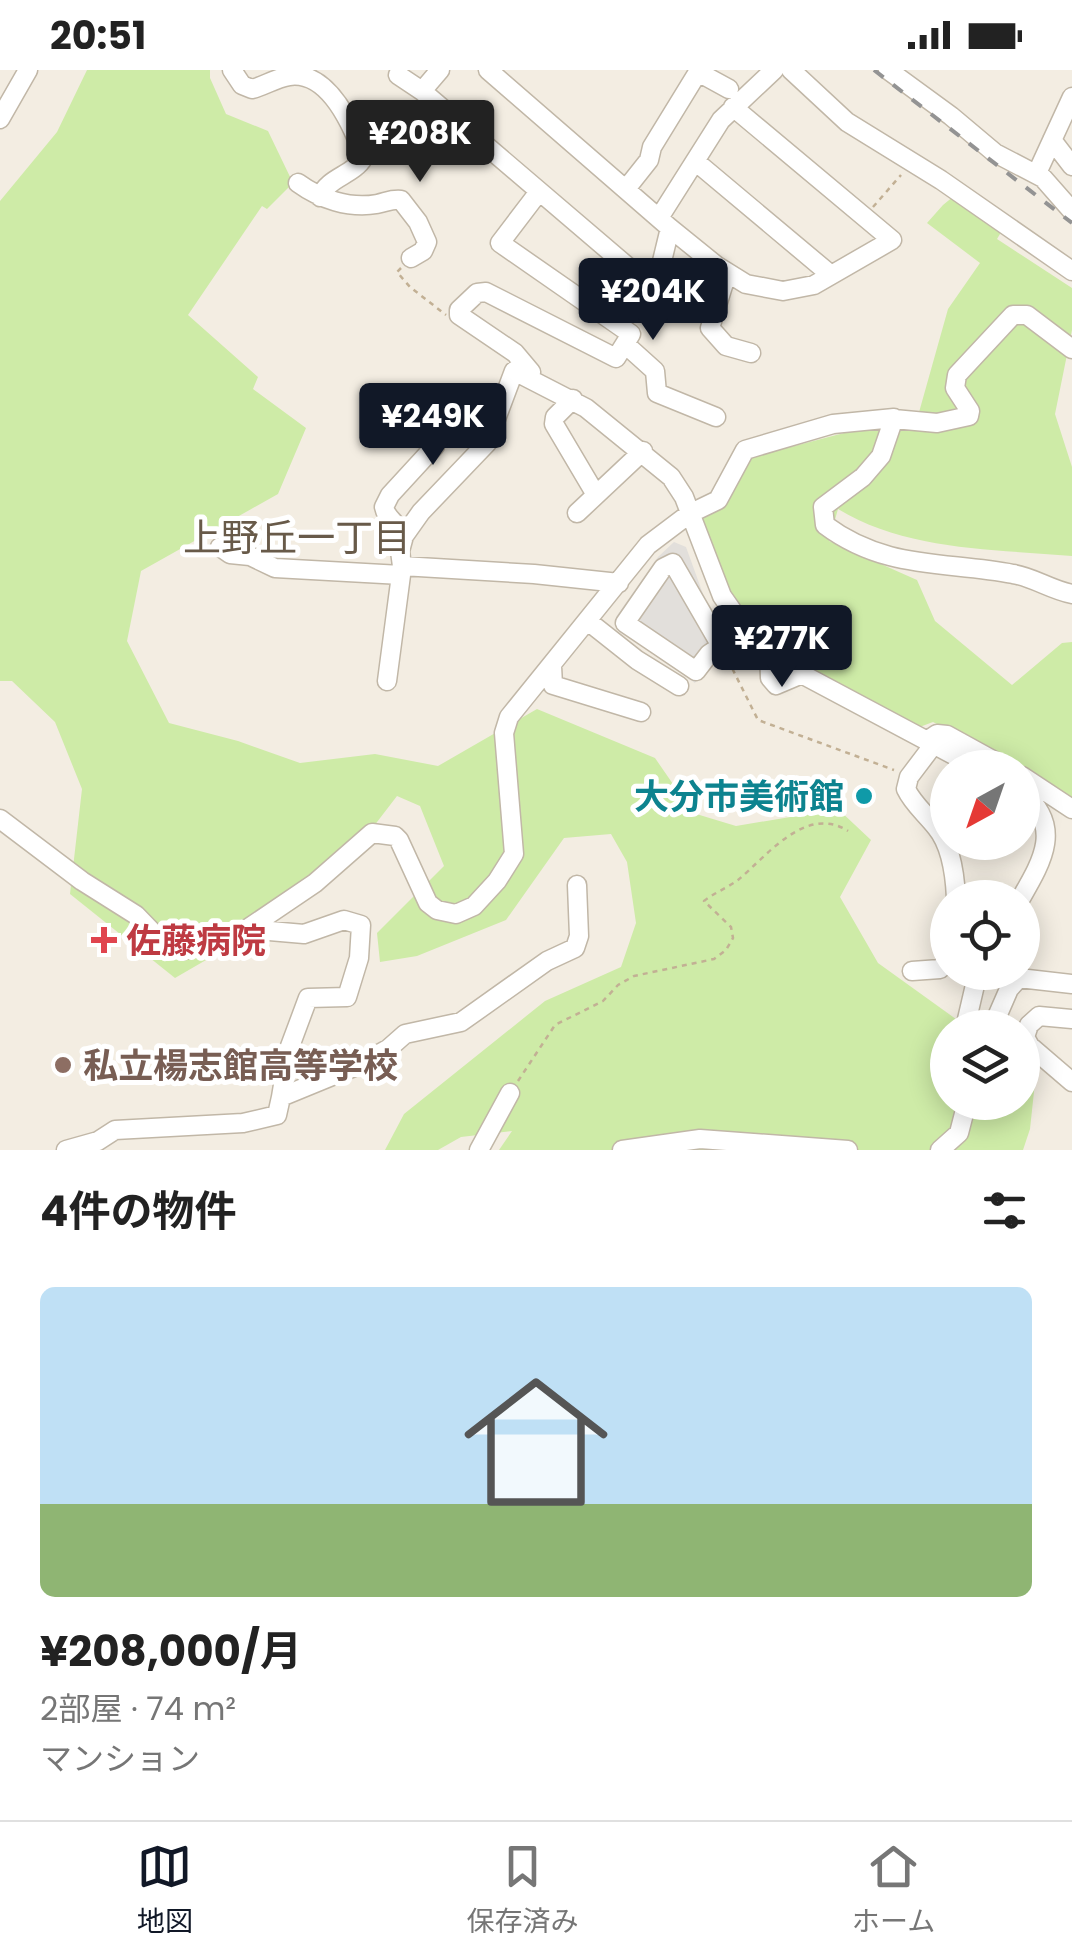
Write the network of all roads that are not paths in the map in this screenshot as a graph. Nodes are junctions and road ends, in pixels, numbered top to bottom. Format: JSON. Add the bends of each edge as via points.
{"nodes":[{"id":1,"x":28,"y":70,"type":"edge"},
{"id":2,"x":232,"y":70,"type":"edge"},
{"id":3,"x":440,"y":70,"type":"edge"},
{"id":4,"x":488,"y":70,"type":"edge"},
{"id":5,"x":774,"y":70,"type":"edge"},
{"id":6,"x":791,"y":70,"type":"edge"},
{"id":7,"x":888,"y":70,"type":"edge"},
{"id":8,"x":306,"y":73,"type":"edge"},
{"id":9,"x":398,"y":75,"type":"dead end"},
{"id":10,"x":422,"y":90,"type":"junction"},
{"id":11,"x":1072,"y":97,"type":"edge"},
{"id":12,"x":730,"y":98,"type":"junction"},
{"id":13,"x":0,"y":118,"type":"edge"},
{"id":14,"x":1067,"y":119,"type":"edge"},
{"id":15,"x":1052,"y":140,"type":"junction"},
{"id":16,"x":695,"y":161,"type":"junction"},
{"id":17,"x":1072,"y":166,"type":"edge"},
{"id":18,"x":1037,"y":173,"type":"junction"},
{"id":19,"x":298,"y":183,"type":"dead end"},
{"id":20,"x":626,"y":189,"type":"junction"},
{"id":21,"x":538,"y":192,"type":"junction"},
{"id":22,"x":320,"y":198,"type":"junction"},
{"id":23,"x":1072,"y":211,"type":"edge"},
{"id":24,"x":664,"y":223,"type":"junction"},
{"id":25,"x":410,"y":258,"type":"dead end"},
{"id":26,"x":1072,"y":271,"type":"edge"},
{"id":27,"x":726,"y":273,"type":"junction"},
{"id":28,"x":831,"y":275,"type":"junction"},
{"id":29,"x":625,"y":344,"type":"junction"},
{"id":30,"x":1072,"y":349,"type":"edge"},
{"id":31,"x":750,"y":353,"type":"dead end"},
{"id":32,"x":529,"y":378,"type":"junction"},
{"id":33,"x":573,"y":399,"type":"junction"},
{"id":34,"x":716,"y":418,"type":"dead end"},
{"id":35,"x":894,"y":419,"type":"junction"},
{"id":36,"x":435,"y":446,"type":"dead end"},
{"id":37,"x":643,"y":452,"type":"junction"},
{"id":38,"x":596,"y":495,"type":"junction"},
{"id":39,"x":576,"y":513,"type":"dead end"},
{"id":40,"x":689,"y":514,"type":"junction"},
{"id":41,"x":404,"y":536,"type":"junction"},
{"id":42,"x":220,"y":546,"type":"dead end"},
{"id":43,"x":401,"y":571,"type":"junction"},
{"id":44,"x":619,"y":583,"type":"junction"},
{"id":45,"x":1072,"y":594,"type":"edge"},
{"id":46,"x":589,"y":622,"type":"junction"},
{"id":47,"x":750,"y":636,"type":"junction"},
{"id":48,"x":721,"y":646,"type":"junction"},
{"id":49,"x":552,"y":666,"type":"junction"},
{"id":50,"x":387,"y":681,"type":"dead end"},
{"id":51,"x":679,"y":686,"type":"dead end"},
{"id":52,"x":642,"y":712,"type":"dead end"},
{"id":53,"x":931,"y":742,"type":"junction"},
{"id":54,"x":945,"y":750,"type":"edge"},
{"id":55,"x":973,"y":750,"type":"edge"},
{"id":56,"x":1040,"y":788,"type":"edge"},
{"id":57,"x":1072,"y":809,"type":"edge"},
{"id":58,"x":1040,"y":813,"type":"edge"},
{"id":59,"x":0,"y":819,"type":"edge"},
{"id":60,"x":952,"y":880,"type":"edge"},
{"id":61,"x":1030,"y":880,"type":"edge"},
{"id":62,"x":577,"y":885,"type":"dead end"},
{"id":63,"x":248,"y":929,"type":"junction"},
{"id":64,"x":930,"y":969,"type":"edge"},
{"id":65,"x":912,"y":971,"type":"dead end"},
{"id":66,"x":1072,"y":984,"type":"edge"},
{"id":67,"x":1000,"y":1010,"type":"edge"},
{"id":68,"x":1072,"y":1019,"type":"edge"},
{"id":69,"x":1072,"y":1082,"type":"edge"},
{"id":70,"x":510,"y":1093,"type":"road end"},
{"id":71,"x":281,"y":1098,"type":"junction"},
{"id":72,"x":962,"y":1120,"type":"edge"},
{"id":73,"x":66,"y":1150,"type":"edge"},
{"id":74,"x":479,"y":1150,"type":"edge"},
{"id":75,"x":622,"y":1150,"type":"edge"},
{"id":76,"x":848,"y":1150,"type":"edge"},
{"id":77,"x":940,"y":1150,"type":"edge"}],
"edges":[{"from":1,"to":13,"type":"street"},
{"from":2,"to":8,"type":"street","via":[[252,90]]},
{"from":3,"to":10,"type":"street"},
{"from":4,"to":20,"type":"street"},
{"from":5,"to":12,"type":"street"},
{"from":6,"to":26,"type":"street","via":[[838,116]]},
{"from":7,"to":18,"type":"street","via":[[994,152]]},
{"from":8,"to":22,"type":"street","via":[[337,102],[364,157],[327,184]]},
{"from":9,"to":10,"type":"street"},
{"from":10,"to":21,"type":"street"},
{"from":11,"to":14,"type":"street"},
{"from":12,"to":16,"type":"street"},
{"from":12,"to":20,"type":"street","via":[[698,72],[650,160]]},
{"from":12,"to":28,"type":"street","via":[[892,240]]},
{"from":14,"to":15,"type":"street"},
{"from":15,"to":17,"type":"street"},
{"from":15,"to":18,"type":"street"},
{"from":16,"to":24,"type":"street"},
{"from":16,"to":28,"type":"street"},
{"from":18,"to":23,"type":"street"},
{"from":19,"to":22,"type":"street"},
{"from":20,"to":24,"type":"street"},
{"from":21,"to":24,"type":"street","via":[[648,284],[656,282]]},
{"from":21,"to":29,"type":"street","via":[[500,243],[631,334]]},
{"from":22,"to":25,"type":"street","via":[[371,205],[401,200],[427,242]]},
{"from":24,"to":27,"type":"street"},
{"from":27,"to":28,"type":"street","via":[[783,291]]},
{"from":27,"to":31,"type":"street","via":[[710,328],[726,346]]},
{"from":29,"to":32,"type":"street","via":[[616,358],[486,292],[476,293],[459,315],[515,353]]},
{"from":29,"to":34,"type":"street","via":[[654,371],[657,393]]},
{"from":30,"to":35,"type":"street","via":[[1028,315],[1013,315],[957,375],[955,388],[969,416],[937,424]]},
{"from":32,"to":33,"type":"street"},
{"from":32,"to":41,"type":"street","via":[[514,372],[487,443]]},
{"from":33,"to":37,"type":"street"},
{"from":33,"to":38,"type":"street","via":[[554,424]]},
{"from":35,"to":40,"type":"street","via":[[833,424],[744,450],[718,500]]},
{"from":35,"to":45,"type":"street","via":[[881,456],[823,507],[825,525],[892,559],[1018,574]]},
{"from":36,"to":41,"type":"street","via":[[384,507]]},
{"from":37,"to":38,"type":"street"},
{"from":37,"to":40,"type":"street","via":[[676,482]]},
{"from":38,"to":39,"type":"street"},
{"from":40,"to":44,"type":"street","via":[[648,545]]},
{"from":40,"to":47,"type":"street","via":[[722,596]]},
{"from":41,"to":43,"type":"street"},
{"from":42,"to":43,"type":"street","via":[[275,568]]},
{"from":43,"to":44,"type":"street"},
{"from":43,"to":50,"type":"street"},
{"from":44,"to":46,"type":"street"},
{"from":46,"to":49,"type":"street"},
{"from":46,"to":51,"type":"street"},
{"from":47,"to":48,"type":"street"},
{"from":47,"to":53,"type":"street","via":[[802,674]]},
{"from":48,"to":48,"type":"street","via":[[673,563],[625,623],[696,670]]},
{"from":49,"to":52,"type":"street","via":[[553,685]]},
{"from":49,"to":63,"type":"street","via":[[506,724],[514,854],[474,906],[456,914],[437,910],[399,840],[378,832]]},
{"from":53,"to":54,"type":"street"},
{"from":53,"to":55,"type":"street","via":[[937,734]]},
{"from":53,"to":60,"type":"street","via":[[906,789],[940,832]]},
{"from":56,"to":57,"type":"street"},
{"from":58,"to":61,"type":"street","via":[[1047,836]]},
{"from":59,"to":63,"type":"street","via":[[173,948],[214,943]]},
{"from":62,"to":71,"type":"street","via":[[575,948],[461,1022],[404,1034],[359,1065]]},
{"from":63,"to":71,"type":"street","via":[[304,934],[344,920],[361,925],[347,997],[308,998],[289,1049]]},
{"from":64,"to":65,"type":"street"},
{"from":66,"to":67,"type":"street","via":[[1020,978]]},
{"from":68,"to":69,"type":"street","via":[[1039,1016],[1026,1036]]},
{"from":70,"to":74,"type":"street"},
{"from":71,"to":73,"type":"street","via":[[278,1115],[243,1124],[115,1130]]},
{"from":72,"to":77,"type":"street","via":[[959,1133]]},
{"from":75,"to":76,"type":"street","via":[[700,1139]]}]}
